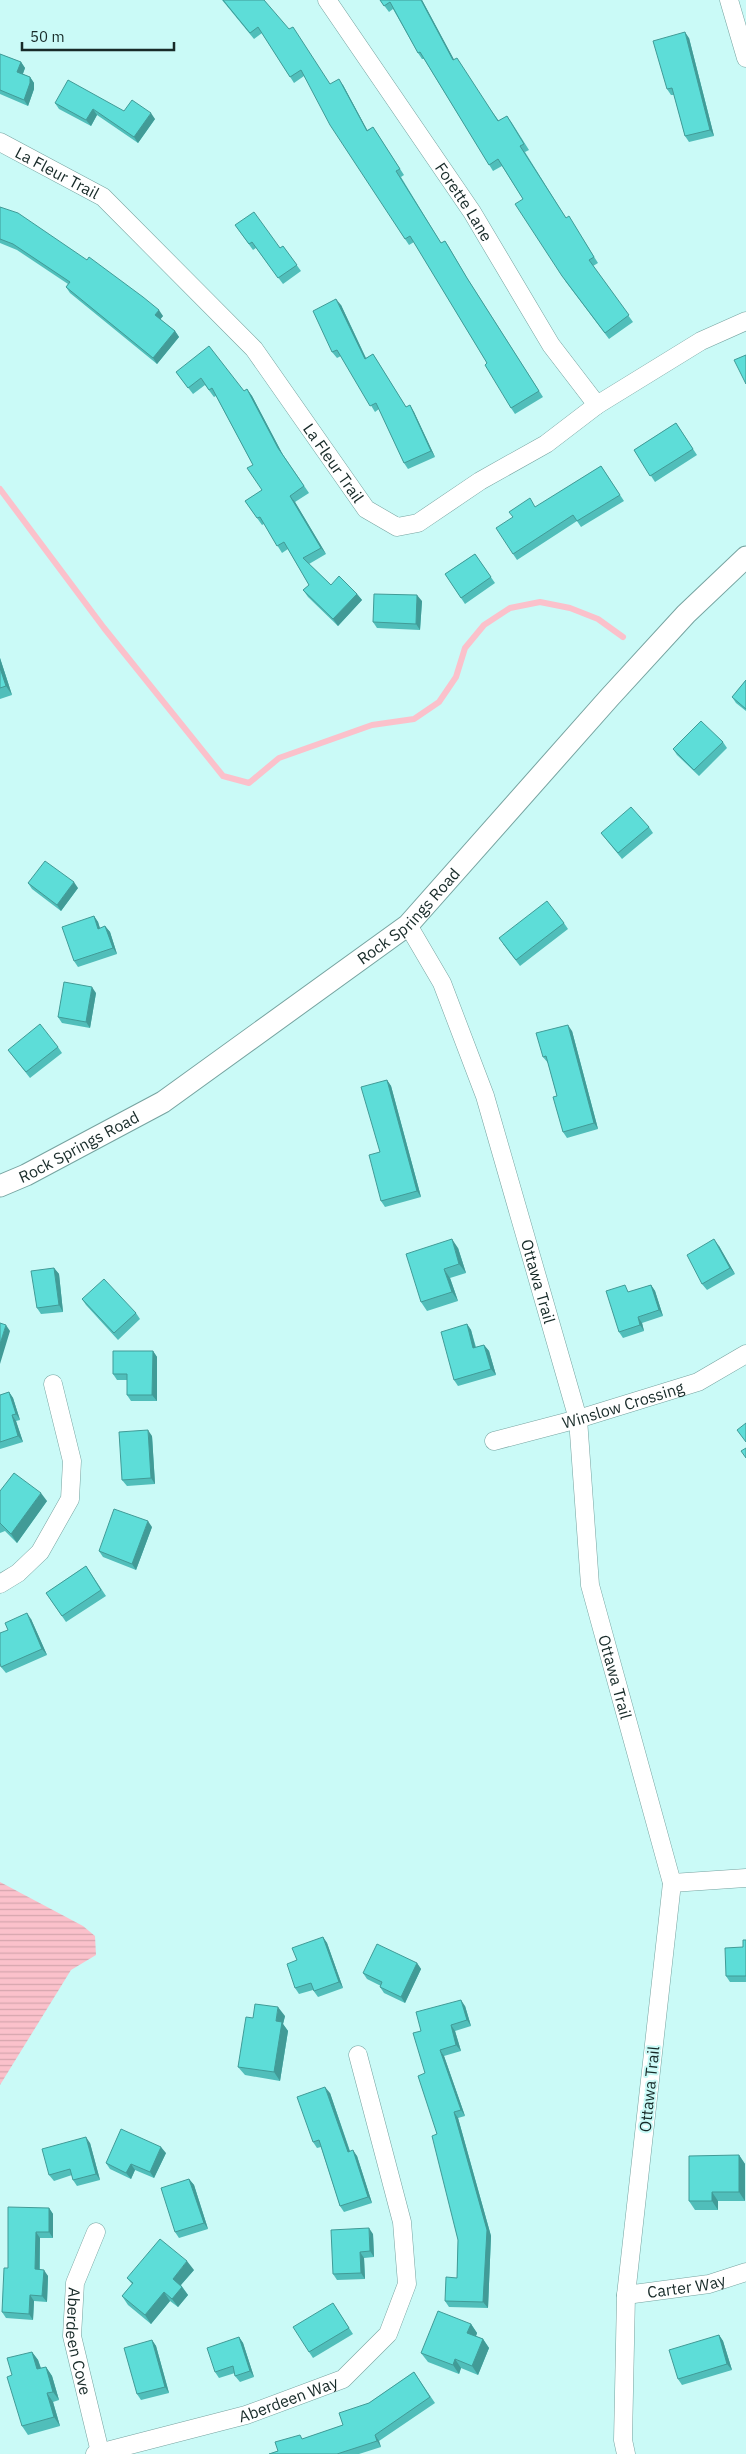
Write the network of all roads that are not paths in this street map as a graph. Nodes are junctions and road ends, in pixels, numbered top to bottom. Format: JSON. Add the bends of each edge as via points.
{"nodes":[{"id":1,"x":327,"y":0,"type":"edge"},
{"id":2,"x":729,"y":0,"type":"edge"},
{"id":3,"x":742,"y":31,"type":"edge"},
{"id":4,"x":746,"y":58,"type":"edge"},
{"id":5,"x":0,"y":142,"type":"edge"},
{"id":6,"x":746,"y":320,"type":"edge"},
{"id":7,"x":597,"y":405,"type":"junction"},
{"id":8,"x":746,"y":557,"type":"edge"},
{"id":9,"x":408,"y":925,"type":"junction"},
{"id":10,"x":0,"y":1186,"type":"edge"},
{"id":11,"x":746,"y":1354,"type":"edge"},
{"id":12,"x":53,"y":1384,"type":"dead end"},
{"id":13,"x":578,"y":1419,"type":"junction"},
{"id":14,"x":494,"y":1441,"type":"dead end"},
{"id":15,"x":0,"y":1584,"type":"edge"},
{"id":16,"x":746,"y":1878,"type":"edge"},
{"id":17,"x":672,"y":1882,"type":"junction"},
{"id":18,"x":358,"y":2055,"type":"dead end"},
{"id":19,"x":96,"y":2232,"type":"dead end"},
{"id":20,"x":746,"y":2272,"type":"edge"},
{"id":21,"x":626,"y":2296,"type":"junction"},
{"id":22,"x":98,"y":2453,"type":"edge"},
{"id":23,"x":626,"y":2454,"type":"edge"}],
"edges":[{"from":1,"to":7,"type":"street","name":"Forette Lane","via":[[472,212],[550,345]]},
{"from":2,"to":3,"type":"street"},
{"from":3,"to":4,"type":"street"},
{"from":5,"to":7,"type":"street","name":"La Fleur Trail","via":[[103,197],[254,349],[366,509],[397,527],[418,523],[480,481],[546,444]]},
{"from":6,"to":7,"type":"street","name":"La Fleur Trail","via":[[701,342]]},
{"from":8,"to":9,"type":"street","name":"Rock Springs Road","via":[[686,614]]},
{"from":9,"to":10,"type":"street","name":"Rock Springs Road","via":[[163,1102]]},
{"from":9,"to":13,"type":"street","name":"Ottawa Trail","via":[[442,983],[485,1096]]},
{"from":11,"to":13,"type":"street","name":"Winslow Crossing","via":[[698,1382]]},
{"from":12,"to":15,"type":"street","via":[[72,1461],[70,1499],[40,1552],[18,1573]]},
{"from":13,"to":14,"type":"street","name":"Winslow Crossing"},
{"from":13,"to":17,"type":"street","name":"Ottawa Trail","via":[[590,1585]]},
{"from":16,"to":17,"type":"street"},
{"from":17,"to":21,"type":"street","name":"Ottawa Trail"},
{"from":18,"to":22,"type":"street","name":"Aberdeen Way","via":[[402,2222],[407,2284],[388,2334],[343,2379],[246,2415]]},
{"from":19,"to":22,"type":"street","name":"Aberdeen Cove","via":[[75,2283],[72,2336]]},
{"from":20,"to":21,"type":"street","name":"Carter Way","via":[[709,2284]]},
{"from":21,"to":23,"type":"street","name":"Ottawa Trail","via":[[623,2440]]}]}
